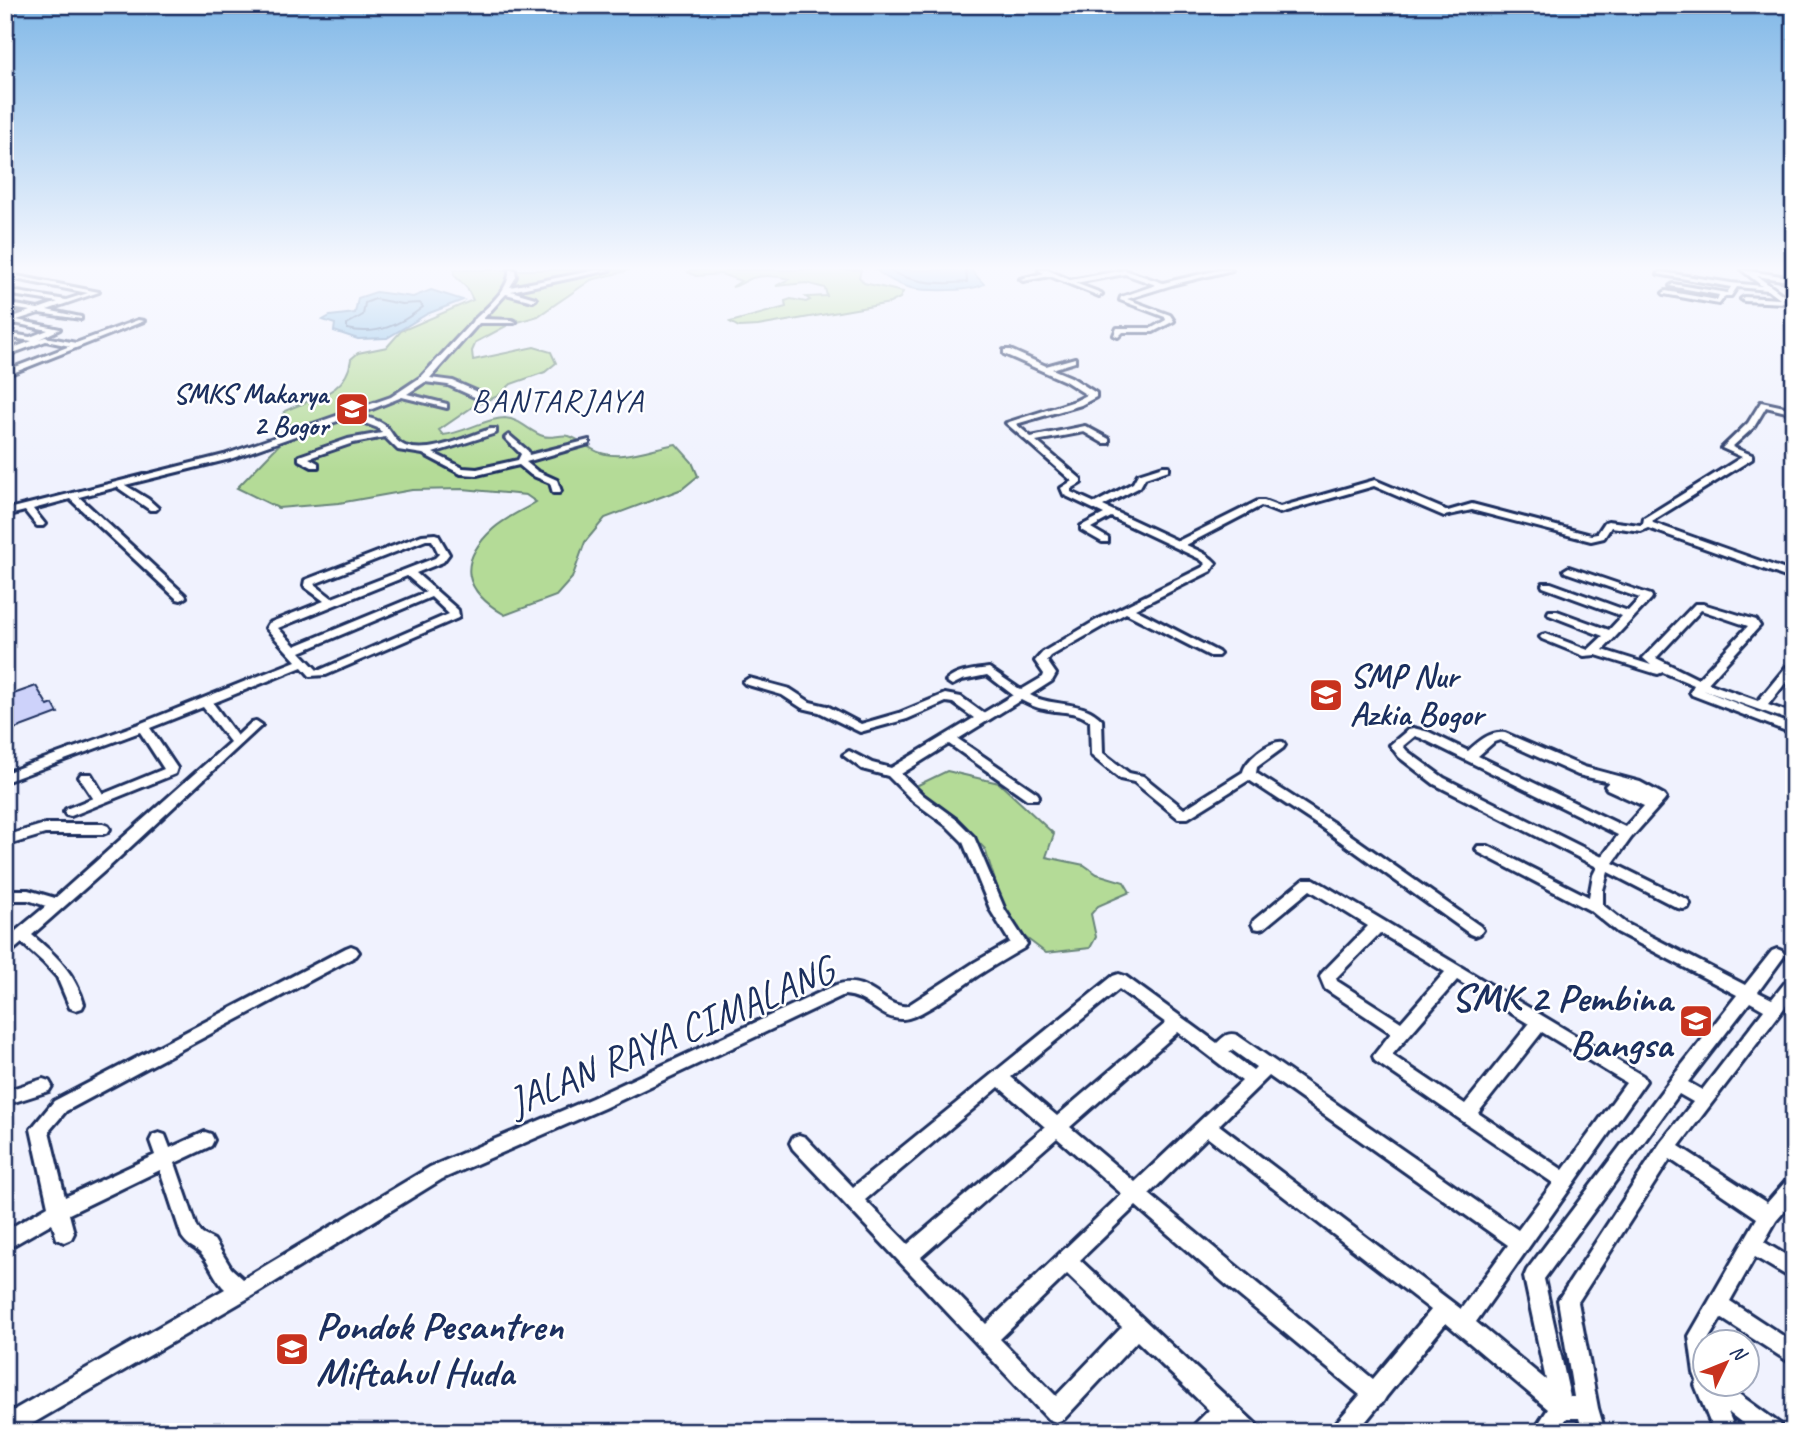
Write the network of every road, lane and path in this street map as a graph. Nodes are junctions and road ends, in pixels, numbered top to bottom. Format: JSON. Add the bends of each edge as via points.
{"nodes":[{"id":1,"x":17,"y":337,"type":"edge"},
{"id":2,"x":41,"y":337,"type":"edge"},
{"id":3,"x":99,"y":337,"type":"edge"},
{"id":4,"x":461,"y":337,"type":"edge"},
{"id":5,"x":35,"y":340,"type":"junction"},
{"id":6,"x":73,"y":344,"type":"dead end"},
{"id":7,"x":1007,"y":352,"type":"dead end"},
{"id":8,"x":5,"y":354,"type":"edge"},
{"id":9,"x":1072,"y":360,"type":"dead end"},
{"id":10,"x":1045,"y":369,"type":"junction"},
{"id":11,"x":5,"y":374,"type":"edge"},
{"id":12,"x":424,"y":379,"type":"junction"},
{"id":13,"x":402,"y":395,"type":"junction"},
{"id":14,"x":482,"y":397,"type":"dead end"},
{"id":15,"x":444,"y":406,"type":"dead end"},
{"id":16,"x":1794,"y":412,"type":"edge"},
{"id":17,"x":350,"y":415,"type":"junction"},
{"id":18,"x":493,"y":432,"type":"dead end"},
{"id":19,"x":389,"y":434,"type":"junction"},
{"id":20,"x":509,"y":438,"type":"dead end"},
{"id":21,"x":1106,"y":441,"type":"dead end"},
{"id":22,"x":586,"y":442,"type":"dead end"},
{"id":23,"x":1032,"y":443,"type":"junction"},
{"id":24,"x":427,"y":452,"type":"junction"},
{"id":25,"x":523,"y":460,"type":"junction"},
{"id":26,"x":315,"y":465,"type":"dead end"},
{"id":27,"x":1166,"y":468,"type":"dead end"},
{"id":28,"x":119,"y":484,"type":"junction"},
{"id":29,"x":556,"y":491,"type":"dead end"},
{"id":30,"x":71,"y":495,"type":"junction"},
{"id":31,"x":32,"y":503,"type":"junction"},
{"id":32,"x":1094,"y":507,"type":"junction"},
{"id":33,"x":153,"y":508,"type":"dead end"},
{"id":34,"x":5,"y":513,"type":"edge"},
{"id":35,"x":1111,"y":514,"type":"junction"},
{"id":36,"x":40,"y":524,"type":"dead end"},
{"id":37,"x":1648,"y":525,"type":"junction"},
{"id":38,"x":1105,"y":540,"type":"dead end"},
{"id":39,"x":1178,"y":545,"type":"junction"},
{"id":40,"x":1569,"y":570,"type":"dead end"},
{"id":41,"x":409,"y":572,"type":"junction"},
{"id":42,"x":1794,"y":578,"type":"edge"},
{"id":43,"x":1547,"y":586,"type":"dead end"},
{"id":44,"x":433,"y":593,"type":"junction"},
{"id":45,"x":181,"y":597,"type":"dead end"},
{"id":46,"x":331,"y":602,"type":"junction"},
{"id":47,"x":1126,"y":609,"type":"junction"},
{"id":48,"x":1553,"y":613,"type":"dead end"},
{"id":49,"x":1629,"y":615,"type":"junction"},
{"id":50,"x":1611,"y":635,"type":"junction"},
{"id":51,"x":1546,"y":637,"type":"dead end"},
{"id":52,"x":292,"y":651,"type":"junction"},
{"id":53,"x":1595,"y":651,"type":"junction"},
{"id":54,"x":1214,"y":654,"type":"dead end"},
{"id":55,"x":302,"y":663,"type":"junction"},
{"id":56,"x":1790,"y":669,"type":"dead end"},
{"id":57,"x":1682,"y":675,"type":"junction"},
{"id":58,"x":952,"y":681,"type":"dead end"},
{"id":59,"x":749,"y":682,"type":"dead end"},
{"id":60,"x":1702,"y":683,"type":"junction"},
{"id":61,"x":1022,"y":693,"type":"junction"},
{"id":62,"x":205,"y":702,"type":"junction"},
{"id":63,"x":1761,"y":706,"type":"junction"},
{"id":64,"x":982,"y":718,"type":"junction"},
{"id":65,"x":1794,"y":718,"type":"edge"},
{"id":66,"x":256,"y":725,"type":"dead end"},
{"id":67,"x":143,"y":727,"type":"junction"},
{"id":68,"x":1794,"y":730,"type":"edge"},
{"id":69,"x":233,"y":739,"type":"dead end"},
{"id":70,"x":950,"y":739,"type":"junction"},
{"id":71,"x":1279,"y":745,"type":"dead end"},
{"id":72,"x":849,"y":755,"type":"dead end"},
{"id":73,"x":1468,"y":757,"type":"junction"},
{"id":74,"x":893,"y":773,"type":"junction"},
{"id":75,"x":1249,"y":774,"type":"junction"},
{"id":76,"x":86,"y":777,"type":"dead end"},
{"id":77,"x":5,"y":778,"type":"edge"},
{"id":78,"x":1032,"y":796,"type":"dead end"},
{"id":79,"x":101,"y":800,"type":"junction"},
{"id":80,"x":71,"y":812,"type":"dead end"},
{"id":81,"x":103,"y":828,"type":"dead end"},
{"id":82,"x":1626,"y":833,"type":"junction"},
{"id":83,"x":5,"y":841,"type":"edge"},
{"id":84,"x":1483,"y":849,"type":"dead end"},
{"id":85,"x":1604,"y":864,"type":"junction"},
{"id":86,"x":5,"y":895,"type":"edge"},
{"id":87,"x":51,"y":902,"type":"dead end"},
{"id":88,"x":1683,"y":904,"type":"dead end"},
{"id":89,"x":1596,"y":907,"type":"junction"},
{"id":90,"x":1259,"y":923,"type":"dead end"},
{"id":91,"x":1378,"y":925,"type":"junction"},
{"id":92,"x":1475,"y":930,"type":"dead end"},
{"id":93,"x":22,"y":935,"type":"junction"},
{"id":94,"x":5,"y":949,"type":"edge"},
{"id":95,"x":351,"y":952,"type":"dead end"},
{"id":96,"x":1777,"y":955,"type":"dead end"},
{"id":97,"x":1454,"y":971,"type":"junction"},
{"id":98,"x":1794,"y":983,"type":"edge"},
{"id":99,"x":1748,"y":995,"type":"junction"},
{"id":100,"x":76,"y":1004,"type":"dead end"},
{"id":101,"x":1775,"y":1008,"type":"junction"},
{"id":102,"x":1540,"y":1022,"type":"junction"},
{"id":103,"x":1177,"y":1023,"type":"junction"},
{"id":104,"x":1402,"y":1031,"type":"junction"},
{"id":105,"x":1218,"y":1053,"type":"junction"},
{"id":106,"x":1268,"y":1066,"type":"junction"},
{"id":107,"x":999,"y":1077,"type":"junction"},
{"id":108,"x":1254,"y":1080,"type":"junction"},
{"id":109,"x":1677,"y":1084,"type":"junction"},
{"id":110,"x":43,"y":1086,"type":"dead end"},
{"id":111,"x":5,"y":1098,"type":"edge"},
{"id":112,"x":1703,"y":1099,"type":"junction"},
{"id":113,"x":1467,"y":1114,"type":"junction"},
{"id":114,"x":1206,"y":1126,"type":"junction"},
{"id":115,"x":1057,"y":1127,"type":"junction"},
{"id":116,"x":205,"y":1140,"type":"dead end"},
{"id":117,"x":159,"y":1141,"type":"dead end"},
{"id":118,"x":799,"y":1143,"type":"dead end"},
{"id":119,"x":1667,"y":1148,"type":"junction"},
{"id":120,"x":164,"y":1160,"type":"junction"},
{"id":121,"x":1564,"y":1181,"type":"junction"},
{"id":122,"x":1792,"y":1190,"type":"edge"},
{"id":123,"x":1136,"y":1194,"type":"junction"},
{"id":124,"x":852,"y":1199,"type":"junction"},
{"id":125,"x":60,"y":1209,"type":"junction"},
{"id":126,"x":1769,"y":1215,"type":"junction"},
{"id":127,"x":64,"y":1233,"type":"dead end"},
{"id":128,"x":5,"y":1241,"type":"edge"},
{"id":129,"x":1519,"y":1242,"type":"junction"},
{"id":130,"x":1752,"y":1245,"type":"junction"},
{"id":131,"x":907,"y":1256,"type":"junction"},
{"id":132,"x":1067,"y":1261,"type":"junction"},
{"id":133,"x":1794,"y":1271,"type":"edge"},
{"id":134,"x":241,"y":1291,"type":"junction"},
{"id":135,"x":1717,"y":1304,"type":"junction"},
{"id":136,"x":1445,"y":1309,"type":"junction"},
{"id":137,"x":1462,"y":1323,"type":"junction"},
{"id":138,"x":1137,"y":1326,"type":"junction"},
{"id":139,"x":1704,"y":1328,"type":"edge"},
{"id":140,"x":986,"y":1338,"type":"junction"},
{"id":141,"x":1794,"y":1355,"type":"edge"},
{"id":142,"x":1376,"y":1395,"type":"junction"},
{"id":143,"x":1712,"y":1398,"type":"edge"},
{"id":144,"x":1726,"y":1398,"type":"edge"},
{"id":145,"x":1562,"y":1407,"type":"junction"},
{"id":146,"x":1587,"y":1408,"type":"junction"},
{"id":147,"x":1224,"y":1409,"type":"junction"},
{"id":148,"x":5,"y":1427,"type":"edge"},
{"id":149,"x":1203,"y":1432,"type":"edge"},
{"id":150,"x":1248,"y":1432,"type":"edge"},
{"id":151,"x":1343,"y":1432,"type":"edge"},
{"id":152,"x":1544,"y":1432,"type":"edge"},
{"id":153,"x":1594,"y":1432,"type":"edge"},
{"id":154,"x":1725,"y":1432,"type":"edge"},
{"id":155,"x":1772,"y":1432,"type":"edge"}],
"edges":[{"from":1,"to":5,"type":"street"},
{"from":2,"to":5,"type":"street"},
{"from":3,"to":11,"type":"street"},
{"from":4,"to":12,"type":"street"},
{"from":5,"to":6,"type":"street"},
{"from":5,"to":8,"type":"street"},
{"from":7,"to":10,"type":"street"},
{"from":9,"to":10,"type":"street"},
{"from":10,"to":23,"type":"street","via":[[1093,395],[1010,423]]},
{"from":12,"to":13,"type":"street"},
{"from":12,"to":14,"type":"street","via":[[450,383]]},
{"from":13,"to":15,"type":"street"},
{"from":13,"to":17,"type":"street"},
{"from":16,"to":37,"type":"street","via":[[1764,404],[1751,425],[1726,448],[1749,457],[1647,520]]},
{"from":17,"to":19,"type":"street","via":[[381,426]]},
{"from":17,"to":28,"type":"street","via":[[227,457]]},
{"from":18,"to":24,"type":"street"},
{"from":19,"to":24,"type":"street","via":[[401,448]]},
{"from":19,"to":26,"type":"street","via":[[302,457]]},
{"from":20,"to":25,"type":"street","via":[[525,453]]},
{"from":21,"to":23,"type":"street","via":[[1085,429]]},
{"from":22,"to":25,"type":"street"},
{"from":23,"to":32,"type":"street","via":[[1078,481],[1066,488],[1067,493]]},
{"from":24,"to":25,"type":"street","via":[[454,469],[469,472]]},
{"from":25,"to":29,"type":"street","via":[[534,473],[554,482]]},
{"from":27,"to":32,"type":"street","via":[[1141,476],[1137,485]]},
{"from":28,"to":30,"type":"street"},
{"from":28,"to":33,"type":"street"},
{"from":30,"to":31,"type":"street"},
{"from":30,"to":45,"type":"street"},
{"from":31,"to":34,"type":"street"},
{"from":31,"to":36,"type":"street"},
{"from":32,"to":35,"type":"street"},
{"from":35,"to":38,"type":"street","via":[[1084,528]]},
{"from":35,"to":39,"type":"street"},
{"from":37,"to":39,"type":"street","via":[[1608,524],[1601,536],[1591,538],[1472,507],[1447,514],[1375,482],[1279,510],[1261,502]]},
{"from":37,"to":42,"type":"street"},
{"from":39,"to":47,"type":"street","via":[[1207,558],[1209,566]]},
{"from":40,"to":49,"type":"street","via":[[1647,597]]},
{"from":41,"to":44,"type":"street"},
{"from":41,"to":46,"type":"street"},
{"from":41,"to":46,"type":"street","via":[[443,557],[437,539],[425,537],[309,582]]},
{"from":43,"to":49,"type":"street"},
{"from":44,"to":52,"type":"street"},
{"from":44,"to":55,"type":"street","via":[[454,616],[319,674]]},
{"from":46,"to":52,"type":"street","via":[[272,626]]},
{"from":47,"to":54,"type":"street"},
{"from":47,"to":61,"type":"street","via":[[1047,654],[1041,661],[1050,677]]},
{"from":48,"to":50,"type":"street"},
{"from":49,"to":50,"type":"street"},
{"from":50,"to":53,"type":"street"},
{"from":51,"to":53,"type":"street","via":[[1588,653]]},
{"from":52,"to":55,"type":"street"},
{"from":53,"to":57,"type":"street","via":[[1675,677]]},
{"from":55,"to":62,"type":"street"},
{"from":56,"to":63,"type":"street"},
{"from":57,"to":60,"type":"street"},
{"from":57,"to":60,"type":"street","via":[[1648,658],[1699,606],[1754,624]]},
{"from":58,"to":61,"type":"street","via":[[989,671]]},
{"from":59,"to":64,"type":"street","via":[[786,692],[860,728],[945,698],[957,700]]},
{"from":60,"to":63,"type":"street"},
{"from":60,"to":68,"type":"street","via":[[1696,690],[1699,695]]},
{"from":61,"to":64,"type":"street"},
{"from":61,"to":75,"type":"street","via":[[1044,705],[1072,706],[1094,718],[1097,754],[1183,815]]},
{"from":62,"to":67,"type":"street"},
{"from":62,"to":69,"type":"street"},
{"from":63,"to":65,"type":"street"},
{"from":64,"to":70,"type":"street"},
{"from":66,"to":93,"type":"street"},
{"from":67,"to":77,"type":"street"},
{"from":67,"to":79,"type":"street","via":[[170,771]]},
{"from":70,"to":74,"type":"street"},
{"from":70,"to":78,"type":"street"},
{"from":71,"to":75,"type":"street","via":[[1251,765]]},
{"from":72,"to":74,"type":"street"},
{"from":73,"to":82,"type":"street"},
{"from":73,"to":82,"type":"street","via":[[1501,736],[1578,770],[1655,794],[1659,798]]},
{"from":73,"to":85,"type":"street","via":[[1418,733],[1396,745],[1430,777]]},
{"from":74,"to":134,"type":"street","name":"JALAN RAYA CIMALANG","via":[[969,840],[998,911],[1019,944],[905,1014],[892,1012],[866,991],[842,989],[436,1173]]},
{"from":75,"to":92,"type":"street"},
{"from":76,"to":79,"type":"street"},
{"from":79,"to":80,"type":"street"},
{"from":81,"to":83,"type":"street","via":[[45,830]]},
{"from":82,"to":85,"type":"street"},
{"from":84,"to":89,"type":"street"},
{"from":85,"to":88,"type":"street"},
{"from":85,"to":89,"type":"street","via":[[1594,891]]},
{"from":86,"to":87,"type":"street"},
{"from":89,"to":99,"type":"street","via":[[1622,928]]},
{"from":90,"to":91,"type":"street","via":[[1309,883]]},
{"from":91,"to":97,"type":"street"},
{"from":91,"to":104,"type":"street","via":[[1328,976],[1331,985]]},
{"from":93,"to":94,"type":"street"},
{"from":93,"to":100,"type":"street","via":[[64,972]]},
{"from":95,"to":125,"type":"street","via":[[60,1106],[40,1129]]},
{"from":96,"to":99,"type":"street"},
{"from":97,"to":102,"type":"street"},
{"from":97,"to":104,"type":"street"},
{"from":98,"to":101,"type":"street"},
{"from":99,"to":101,"type":"street"},
{"from":99,"to":109,"type":"street"},
{"from":101,"to":112,"type":"street"},
{"from":102,"to":113,"type":"street"},
{"from":102,"to":121,"type":"street","via":[[1637,1081]]},
{"from":103,"to":105,"type":"street"},
{"from":103,"to":107,"type":"street","via":[[1119,980]]},
{"from":103,"to":115,"type":"street"},
{"from":104,"to":113,"type":"street","via":[[1381,1056]]},
{"from":105,"to":106,"type":"street","via":[[1231,1040]]},
{"from":105,"to":108,"type":"street"},
{"from":106,"to":108,"type":"street"},
{"from":106,"to":129,"type":"street"},
{"from":107,"to":115,"type":"street"},
{"from":107,"to":124,"type":"street"},
{"from":108,"to":114,"type":"street"},
{"from":109,"to":112,"type":"street"},
{"from":109,"to":145,"type":"street","via":[[1534,1277]]},
{"from":110,"to":111,"type":"street"},
{"from":112,"to":119,"type":"street"},
{"from":113,"to":121,"type":"street"},
{"from":114,"to":123,"type":"street"},
{"from":114,"to":136,"type":"street"},
{"from":115,"to":123,"type":"street"},
{"from":115,"to":131,"type":"street"},
{"from":116,"to":120,"type":"street"},
{"from":117,"to":120,"type":"street"},
{"from":118,"to":124,"type":"street"},
{"from":119,"to":126,"type":"street"},
{"from":119,"to":146,"type":"street","via":[[1568,1300]]},
{"from":120,"to":125,"type":"street"},
{"from":120,"to":134,"type":"street","via":[[189,1231],[207,1246],[224,1275]]},
{"from":121,"to":129,"type":"street"},
{"from":122,"to":126,"type":"street"},
{"from":123,"to":132,"type":"street"},
{"from":123,"to":142,"type":"street"},
{"from":124,"to":131,"type":"street"},
{"from":125,"to":127,"type":"street"},
{"from":125,"to":128,"type":"street"},
{"from":126,"to":130,"type":"street"},
{"from":129,"to":137,"type":"street"},
{"from":130,"to":133,"type":"street"},
{"from":130,"to":135,"type":"street"},
{"from":131,"to":140,"type":"street"},
{"from":132,"to":138,"type":"street"},
{"from":132,"to":140,"type":"street"},
{"from":134,"to":148,"type":"street","name":"JALAN RAYA CIMALANG"},
{"from":135,"to":139,"type":"street"},
{"from":135,"to":141,"type":"street"},
{"from":136,"to":137,"type":"street"},
{"from":136,"to":142,"type":"street"},
{"from":137,"to":145,"type":"street"},
{"from":138,"to":140,"type":"street","via":[[1056,1411]]},
{"from":138,"to":147,"type":"street"},
{"from":142,"to":151,"type":"street"},
{"from":143,"to":154,"type":"street"},
{"from":144,"to":155,"type":"street"},
{"from":145,"to":146,"type":"street"},
{"from":145,"to":152,"type":"street"},
{"from":146,"to":153,"type":"street"},
{"from":147,"to":149,"type":"street"},
{"from":147,"to":150,"type":"street"}]}
